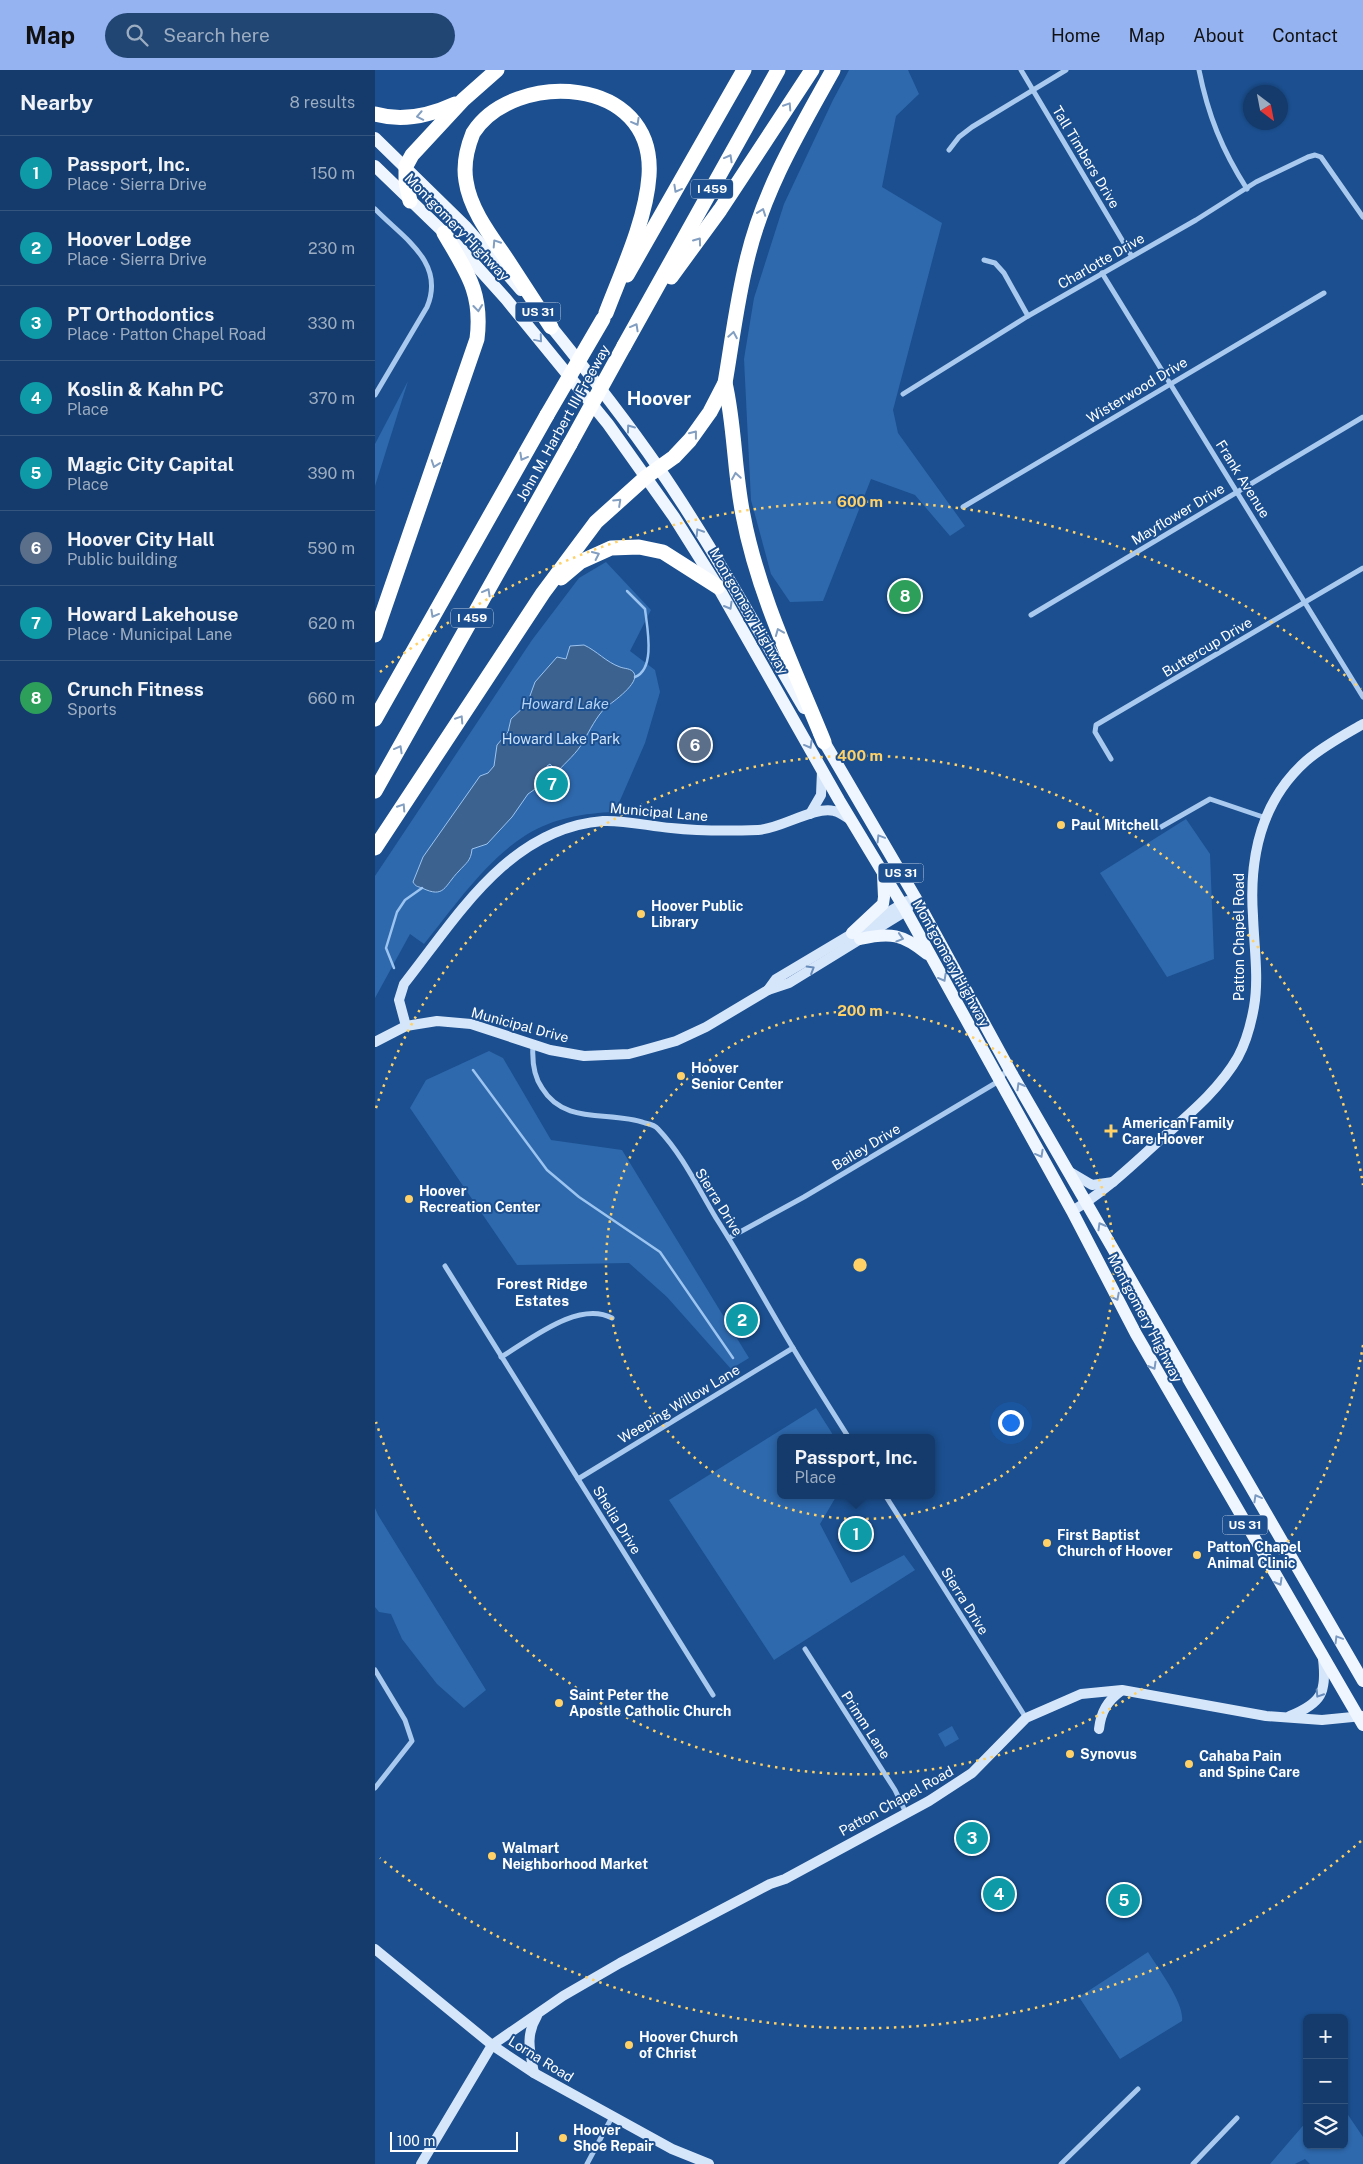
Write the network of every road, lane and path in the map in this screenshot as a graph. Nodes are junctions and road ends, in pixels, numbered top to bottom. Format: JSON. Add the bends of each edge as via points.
{"nodes":[{"id":1,"x":497,"y":70,"type":"edge"},
{"id":2,"x":743,"y":70,"type":"edge"},
{"id":3,"x":778,"y":70,"type":"edge"},
{"id":4,"x":811,"y":70,"type":"edge"},
{"id":5,"x":833,"y":70,"type":"edge"},
{"id":6,"x":1021,"y":70,"type":"edge"},
{"id":7,"x":1066,"y":70,"type":"edge"},
{"id":8,"x":1199,"y":70,"type":"edge"},
{"id":9,"x":1032,"y":90,"type":"junction"},
{"id":10,"x":463,"y":100,"type":"junction"},
{"id":11,"x":375,"y":114,"type":"edge"},
{"id":12,"x":375,"y":138,"type":"edge"},
{"id":13,"x":949,"y":150,"type":"dead end"},
{"id":14,"x":375,"y":166,"type":"edge"},
{"id":15,"x":406,"y":166,"type":"junction"},
{"id":16,"x":1247,"y":189,"type":"junction"},
{"id":17,"x":411,"y":201,"type":"junction"},
{"id":18,"x":375,"y":209,"type":"edge"},
{"id":19,"x":1363,"y":217,"type":"edge"},
{"id":20,"x":443,"y":233,"type":"junction"},
{"id":21,"x":1131,"y":256,"type":"junction"},
{"id":22,"x":984,"y":260,"type":"dead end"},
{"id":23,"x":1102,"y":273,"type":"junction"},
{"id":24,"x":1324,"y":293,"type":"dead end"},
{"id":25,"x":645,"y":307,"type":"junction"},
{"id":26,"x":604,"y":316,"type":"junction"},
{"id":27,"x":1028,"y":316,"type":"junction"},
{"id":28,"x":551,"y":327,"type":"junction"},
{"id":29,"x":725,"y":383,"type":"junction"},
{"id":30,"x":1170,"y":383,"type":"junction"},
{"id":31,"x":903,"y":394,"type":"dead end"},
{"id":32,"x":375,"y":396,"type":"edge"},
{"id":33,"x":1363,"y":417,"type":"edge"},
{"id":34,"x":659,"y":467,"type":"junction"},
{"id":35,"x":646,"y":476,"type":"junction"},
{"id":36,"x":1237,"y":491,"type":"junction"},
{"id":37,"x":963,"y":507,"type":"dead end"},
{"id":38,"x":1363,"y":568,"type":"edge"},
{"id":39,"x":718,"y":586,"type":"junction"},
{"id":40,"x":543,"y":593,"type":"junction"},
{"id":41,"x":1305,"y":602,"type":"junction"},
{"id":42,"x":1031,"y":615,"type":"dead end"},
{"id":43,"x":375,"y":636,"type":"edge"},
{"id":44,"x":1363,"y":696,"type":"edge"},
{"id":45,"x":375,"y":719,"type":"edge"},
{"id":46,"x":1363,"y":724,"type":"edge"},
{"id":47,"x":824,"y":742,"type":"junction"},
{"id":48,"x":1111,"y":759,"type":"dead end"},
{"id":49,"x":822,"y":770,"type":"junction"},
{"id":50,"x":375,"y":792,"type":"edge"},
{"id":51,"x":810,"y":814,"type":"junction"},
{"id":52,"x":1265,"y":818,"type":"junction"},
{"id":53,"x":853,"y":822,"type":"junction"},
{"id":54,"x":1161,"y":827,"type":"dead end"},
{"id":55,"x":375,"y":848,"type":"edge"},
{"id":56,"x":882,"y":870,"type":"junction"},
{"id":57,"x":915,"y":898,"type":"junction"},
{"id":58,"x":904,"y":907,"type":"junction"},
{"id":59,"x":856,"y":936,"type":"junction"},
{"id":60,"x":933,"y":959,"type":"junction"},
{"id":61,"x":406,"y":1026,"type":"junction"},
{"id":62,"x":375,"y":1042,"type":"edge"},
{"id":63,"x":533,"y":1045,"type":"junction"},
{"id":64,"x":1009,"y":1067,"type":"junction"},
{"id":65,"x":999,"y":1081,"type":"junction"},
{"id":66,"x":1070,"y":1172,"type":"junction"},
{"id":67,"x":1114,"y":1182,"type":"junction"},
{"id":68,"x":1088,"y":1202,"type":"junction"},
{"id":69,"x":1072,"y":1211,"type":"junction"},
{"id":70,"x":729,"y":1238,"type":"junction"},
{"id":71,"x":445,"y":1266,"type":"dead end"},
{"id":72,"x":612,"y":1318,"type":"dead end"},
{"id":73,"x":793,"y":1348,"type":"junction"},
{"id":74,"x":501,"y":1357,"type":"junction"},
{"id":75,"x":847,"y":1434,"type":"edge"},
{"id":76,"x":578,"y":1479,"type":"junction"},
{"id":77,"x":888,"y":1499,"type":"edge"},
{"id":78,"x":805,"y":1649,"type":"dead end"},
{"id":79,"x":1322,"y":1655,"type":"junction"},
{"id":80,"x":375,"y":1670,"type":"edge"},
{"id":81,"x":1363,"y":1681,"type":"edge"},
{"id":82,"x":1122,"y":1690,"type":"junction"},
{"id":83,"x":713,"y":1695,"type":"dead end"},
{"id":84,"x":1026,"y":1718,"type":"junction"},
{"id":85,"x":1287,"y":1718,"type":"junction"},
{"id":86,"x":1362,"y":1719,"type":"edge"},
{"id":87,"x":1099,"y":1729,"type":"dead end"},
{"id":88,"x":375,"y":1788,"type":"edge"},
{"id":89,"x":906,"y":1813,"type":"junction"},
{"id":90,"x":375,"y":1950,"type":"edge"},
{"id":91,"x":540,"y":2012,"type":"junction"},
{"id":92,"x":492,"y":2045,"type":"junction"},
{"id":93,"x":534,"y":2073,"type":"junction"},
{"id":94,"x":1138,"y":2089,"type":"dead end"},
{"id":95,"x":612,"y":2117,"type":"junction"},
{"id":96,"x":1237,"y":2118,"type":"dead end"},
{"id":97,"x":421,"y":2164,"type":"edge"},
{"id":98,"x":587,"y":2164,"type":"edge"},
{"id":99,"x":709,"y":2164,"type":"edge"},
{"id":100,"x":1061,"y":2164,"type":"edge"},
{"id":101,"x":1193,"y":2164,"type":"edge"}],
"edges":[{"from":1,"to":10,"type":"highway"},
{"from":2,"to":26,"type":"highway","name":"John M. Harbert III Freeway","number":"I 459","one_way":true},
{"from":25,"to":3,"type":"highway","name":"John M. Harbert III Freeway","number":"I 459","one_way":true},
{"from":25,"to":4,"type":"highway","one_way":true,"via":[[677,270],[720,210]]},
{"from":29,"to":5,"type":"highway","one_way":true,"via":[[747,259],[758,222],[779,171]]},
{"from":6,"to":9,"type":"street","name":"Tall Timbers Drive"},
{"from":7,"to":9,"type":"street"},
{"from":8,"to":16,"type":"street","via":[[1222,148]]},
{"from":9,"to":13,"type":"street","via":[[972,127]]},
{"from":9,"to":21,"type":"street","name":"Tall Timbers Drive","via":[[1060,132]]},
{"from":10,"to":11,"type":"highway","one_way":true,"via":[[439,112],[402,119]]},
{"from":10,"to":15,"type":"highway"},
{"from":12,"to":15,"type":"main road","name":"Montgomery Highway","number":"US 31"},
{"from":14,"to":17,"type":"main road","name":"Montgomery Highway","number":"US 31"},
{"from":15,"to":17,"type":"highway"},
{"from":15,"to":28,"type":"main road","name":"Montgomery Highway","number":"US 31","via":[[465,226]]},
{"from":16,"to":19,"type":"street","name":"Charlotte Drive","via":[[1273,173],[1315,155],[1321,157]]},
{"from":16,"to":21,"type":"street","name":"Charlotte Drive"},
{"from":17,"to":20,"type":"main road","name":"Montgomery Highway","number":"US 31"},
{"from":18,"to":32,"type":"street","via":[[424,259],[432,278],[432,294],[427,307]]},
{"from":20,"to":35,"type":"main road","name":"Montgomery Highway","number":"US 31","one_way":true,"via":[[506,299],[609,424]]},
{"from":20,"to":43,"type":"highway","one_way":true,"via":[[474,286],[478,303],[477,339]]},
{"from":21,"to":23,"type":"street","name":"Charlotte Drive"},
{"from":22,"to":27,"type":"street","via":[[995,263],[1004,273]]},
{"from":23,"to":27,"type":"street","name":"Charlotte Drive"},
{"from":23,"to":30,"type":"street","name":"Frank Avenue"},
{"from":24,"to":30,"type":"street","name":"Wisterwood Drive"},
{"from":50,"to":25,"type":"highway","name":"John M. Harbert III Freeway","number":"I 459","one_way":true,"bridge":true},
{"from":28,"to":26,"type":"highway","one_way":true,"via":[[474,207],[466,182],[469,143],[478,122],[491,104],[525,83],[566,77],[591,84],[623,105],[642,134],[648,154],[649,176],[644,202]]},
{"from":26,"to":45,"type":"highway","name":"John M. Harbert III Freeway","number":"I 459","one_way":true,"bridge":true},
{"from":27,"to":31,"type":"street","name":"Charlotte Drive"},
{"from":34,"to":28,"type":"main road","name":"Montgomery Highway","number":"US 31","one_way":true},
{"from":34,"to":29,"type":"highway","one_way":true,"via":[[690,440]]},
{"from":47,"to":29,"type":"highway","one_way":true,"via":[[769,606],[755,562],[743,516]]},
{"from":30,"to":36,"type":"street","name":"Frank Avenue"},
{"from":30,"to":37,"type":"street","name":"Wisterwood Drive"},
{"from":33,"to":36,"type":"street","name":"Mayflower Drive"},
{"from":34,"to":35,"type":"highway"},
{"from":47,"to":34,"type":"main road","name":"Montgomery Highway","number":"US 31","one_way":true},
{"from":35,"to":39,"type":"main road","name":"Montgomery Highway","number":"US 31"},
{"from":40,"to":35,"type":"highway","one_way":true,"via":[[596,522]]},
{"from":36,"to":41,"type":"street","name":"Frank Avenue"},
{"from":36,"to":42,"type":"street","name":"Mayflower Drive"},
{"from":38,"to":41,"type":"street","name":"Buttercup Drive"},
{"from":40,"to":39,"type":"highway","one_way":true,"via":[[580,562],[611,548],[639,547],[663,552]]},
{"from":39,"to":49,"type":"main road","name":"Montgomery Highway","number":"US 31","one_way":true},
{"from":55,"to":40,"type":"highway","one_way":true},
{"from":41,"to":44,"type":"street","name":"Frank Avenue"},
{"from":41,"to":48,"type":"street","name":"Buttercup Drive","via":[[1096,725],[1095,732]]},
{"from":46,"to":52,"type":"street","name":"Patton Chapel Road","via":[[1305,761],[1284,786]]},
{"from":57,"to":47,"type":"main road","name":"Montgomery Highway","number":"US 31","one_way":true},
{"from":49,"to":51,"type":"street","via":[[821,795]]},
{"from":49,"to":53,"type":"main road","name":"Montgomery Highway","number":"US 31"},
{"from":51,"to":53,"type":"street","name":"Municipal Lane","via":[[835,811]]},
{"from":51,"to":61,"type":"street","name":"Municipal Lane","via":[[766,830],[723,831],[605,821],[557,831],[522,849],[480,888],[404,984],[399,1000]]},
{"from":52,"to":54,"type":"street","via":[[1210,798]]},
{"from":52,"to":67,"type":"street","name":"Patton Chapel Road","via":[[1252,873],[1255,992],[1245,1040],[1214,1090]]},
{"from":53,"to":56,"type":"main road","name":"Montgomery Highway","number":"US 31"},
{"from":56,"to":58,"type":"main road","name":"Montgomery Highway","number":"US 31"},
{"from":56,"to":59,"type":"main road","via":[[883,904]]},
{"from":57,"to":58,"type":"street","name":"Municipal Drive"},
{"from":57,"to":64,"type":"main road","name":"Montgomery Highway","number":"US 31"},
{"from":58,"to":59,"type":"street","name":"Municipal Drive"},
{"from":58,"to":60,"type":"main road","name":"Montgomery Highway","number":"US 31"},
{"from":59,"to":60,"type":"main road","one_way":true,"via":[[903,937]]},
{"from":59,"to":63,"type":"street","name":"Municipal Drive","via":[[789,982],[768,990],[676,1041],[629,1054],[584,1056]]},
{"from":60,"to":65,"type":"main road","name":"Montgomery Highway","number":"US 31","one_way":true},
{"from":61,"to":62,"type":"street","name":"Municipal Drive"},
{"from":61,"to":63,"type":"street","name":"Municipal Drive","via":[[437,1021],[471,1024]]},
{"from":63,"to":70,"type":"street","name":"Sierra Drive","via":[[532,1060],[540,1085],[556,1104],[580,1115],[633,1118],[656,1127],[669,1142]]},
{"from":64,"to":65,"type":"street","name":"Bailey Drive"},
{"from":66,"to":64,"type":"main road","name":"Montgomery Highway","number":"US 31","one_way":true},
{"from":65,"to":69,"type":"main road","name":"Montgomery Highway","number":"US 31","one_way":true},
{"from":65,"to":70,"type":"street","name":"Bailey Drive","via":[[804,1198]]},
{"from":66,"to":67,"type":"street","via":[[1093,1185]]},
{"from":66,"to":68,"type":"main road","name":"Montgomery Highway","number":"US 31"},
{"from":67,"to":68,"type":"street","name":"Patton Chapel Road"},
{"from":68,"to":69,"type":"street","name":"Patton Chapel Road"},
{"from":81,"to":68,"type":"main road","name":"Montgomery Highway","number":"US 31","one_way":true},
{"from":69,"to":79,"type":"main road","name":"Montgomery Highway","number":"US 31","one_way":true,"via":[[1135,1334]]},
{"from":70,"to":73,"type":"street","name":"Sierra Drive"},
{"from":71,"to":74,"type":"street","name":"Shelia Drive"},
{"from":72,"to":74,"type":"street","via":[[595,1313],[574,1315]]},
{"from":73,"to":75,"type":"street","name":"Sierra Drive"},
{"from":73,"to":76,"type":"street","name":"Weeping Willow Lane"},
{"from":74,"to":76,"type":"street","name":"Shelia Drive"},
{"from":76,"to":83,"type":"street","name":"Shelia Drive"},
{"from":77,"to":84,"type":"street","name":"Sierra Drive"},
{"from":78,"to":89,"type":"street","name":"Primm Lane","via":[[895,1790]]},
{"from":79,"to":85,"type":"street","one_way":true,"via":[[1326,1680],[1323,1692],[1302,1711]]},
{"from":79,"to":86,"type":"main road","name":"Montgomery Highway","number":"US 31"},
{"from":80,"to":88,"type":"street","via":[[405,1720],[412,1741]]},
{"from":82,"to":84,"type":"street","name":"Patton Chapel Road","via":[[1081,1694]]},
{"from":82,"to":85,"type":"street","name":"Patton Chapel Road"},
{"from":82,"to":87,"type":"street","via":[[1105,1707]]},
{"from":84,"to":89,"type":"street","name":"Patton Chapel Road","via":[[972,1773]]},
{"from":85,"to":86,"type":"street","name":"Patton Chapel Road"},
{"from":89,"to":91,"type":"street","name":"Patton Chapel Road","via":[[620,1963]]},
{"from":90,"to":92,"type":"street","name":"Lorna Road"},
{"from":91,"to":92,"type":"street","name":"Patton Chapel Road"},
{"from":91,"to":93,"type":"street","via":[[530,2028],[529,2047]]},
{"from":92,"to":93,"type":"street","name":"Lorna Road"},
{"from":92,"to":97,"type":"street"},
{"from":93,"to":95,"type":"street","name":"Lorna Road"},
{"from":94,"to":100,"type":"street"},
{"from":95,"to":98,"type":"street"},
{"from":95,"to":99,"type":"street","name":"Lorna Road","via":[[672,2149]]},
{"from":96,"to":101,"type":"street"}]}
